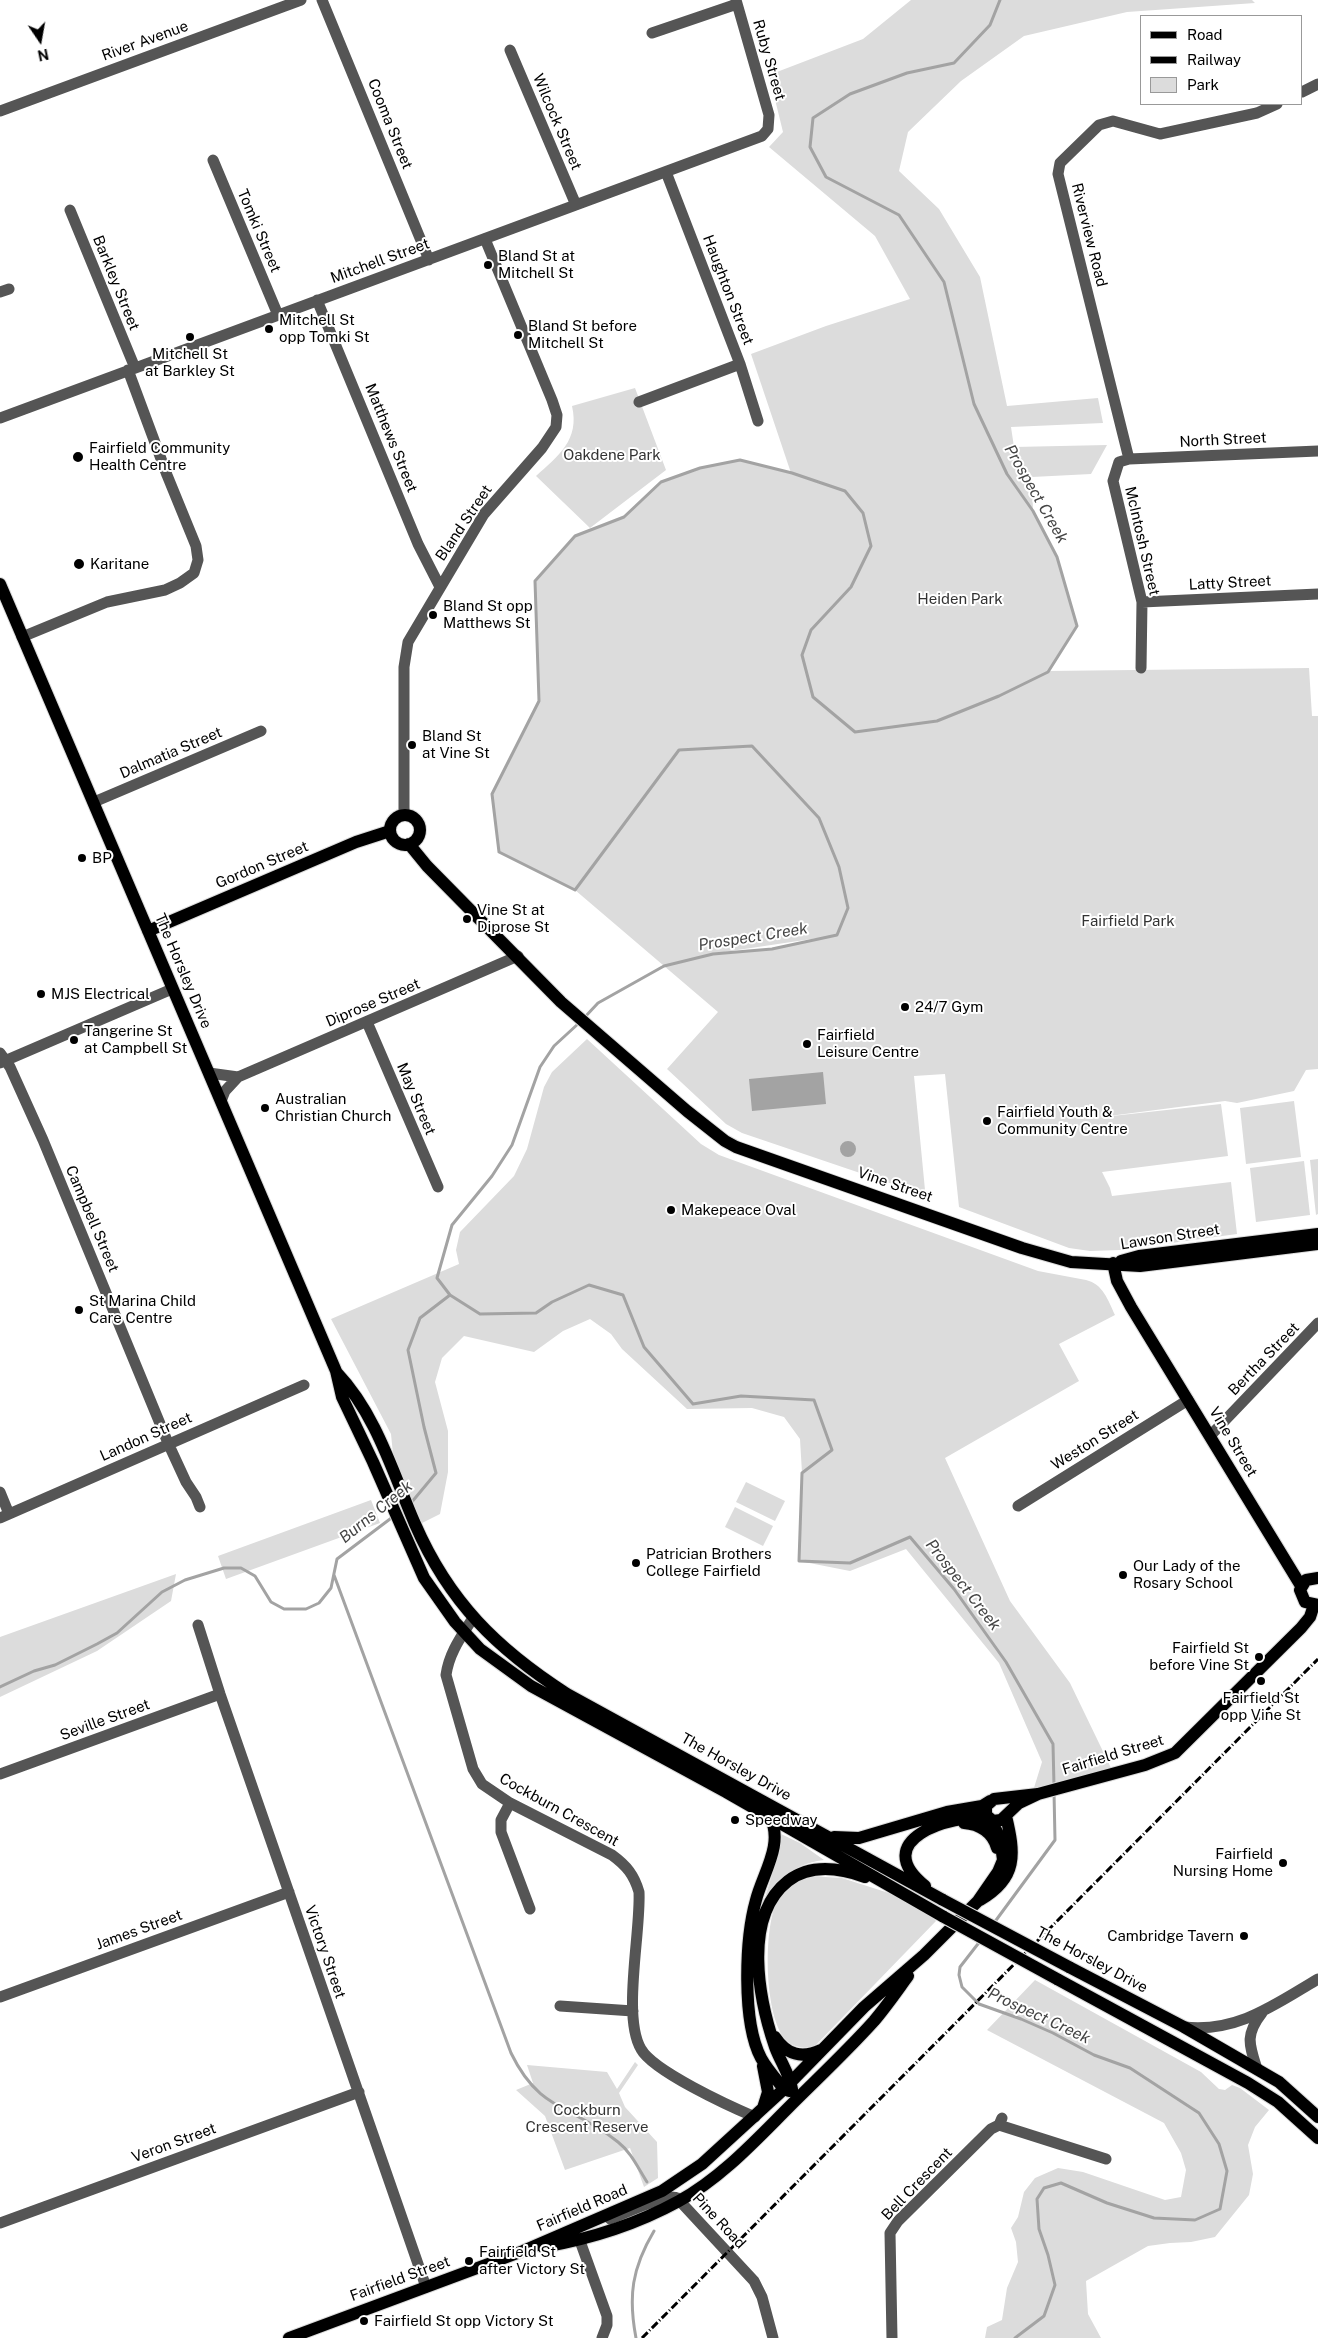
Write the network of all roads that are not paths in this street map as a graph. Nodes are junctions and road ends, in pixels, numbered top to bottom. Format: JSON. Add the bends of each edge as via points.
{"nodes":[{"id":1,"x":301,"y":0,"type":"edge"},
{"id":2,"x":322,"y":0,"type":"edge"},
{"id":3,"x":736,"y":2,"type":"edge"},
{"id":4,"x":652,"y":33,"type":"dead end"},
{"id":5,"x":510,"y":50,"type":"dead end"},
{"id":6,"x":1318,"y":84,"type":"edge"},
{"id":7,"x":1303,"y":92,"type":"edge"},
{"id":8,"x":1274,"y":105,"type":"edge"},
{"id":9,"x":0,"y":111,"type":"edge"},
{"id":10,"x":768,"y":129,"type":"joint"},
{"id":11,"x":213,"y":160,"type":"dead end"},
{"id":12,"x":666,"y":172,"type":"junction"},
{"id":13,"x":576,"y":205,"type":"junction"},
{"id":14,"x":70,"y":210,"type":"dead end"},
{"id":15,"x":484,"y":239,"type":"junction"},
{"id":16,"x":429,"y":260,"type":"junction"},
{"id":17,"x":317,"y":300,"type":"junction"},
{"id":18,"x":278,"y":314,"type":"junction"},
{"id":19,"x":740,"y":364,"type":"junction"},
{"id":20,"x":131,"y":369,"type":"junction"},
{"id":21,"x":639,"y":402,"type":"dead end"},
{"id":22,"x":0,"y":418,"type":"edge"},
{"id":23,"x":758,"y":421,"type":"dead end"},
{"id":24,"x":1318,"y":451,"type":"edge"},
{"id":25,"x":1129,"y":459,"type":"junction"},
{"id":26,"x":0,"y":584,"type":"edge"},
{"id":27,"x":440,"y":586,"type":"junction"},
{"id":28,"x":1318,"y":594,"type":"edge"},
{"id":29,"x":1142,"y":602,"type":"junction"},
{"id":30,"x":22,"y":636,"type":"junction"},
{"id":31,"x":1142,"y":668,"type":"dead end"},
{"id":32,"x":261,"y":731,"type":"dead end"},
{"id":33,"x":94,"y":802,"type":"junction"},
{"id":34,"x":404,"y":815,"type":"junction"},
{"id":35,"x":390,"y":831,"type":"junction"},
{"id":36,"x":409,"y":844,"type":"junction"},
{"id":37,"x":148,"y":931,"type":"junction"},
{"id":38,"x":518,"y":956,"type":"junction"},
{"id":39,"x":172,"y":989,"type":"junction"},
{"id":40,"x":367,"y":1022,"type":"junction"},
{"id":41,"x":2,"y":1059,"type":"edge"},
{"id":42,"x":208,"y":1073,"type":"junction"},
{"id":43,"x":238,"y":1077,"type":"junction"},
{"id":44,"x":220,"y":1101,"type":"junction"},
{"id":45,"x":438,"y":1187,"type":"dead end"},
{"id":46,"x":1318,"y":1234,"type":"edge"},
{"id":47,"x":1318,"y":1244,"type":"edge"},
{"id":48,"x":1113,"y":1263,"type":"junction"},
{"id":49,"x":1318,"y":1323,"type":"edge"},
{"id":50,"x":336,"y":1371,"type":"junction"},
{"id":51,"x":304,"y":1384,"type":"dead end"},
{"id":52,"x":1188,"y":1400,"type":"junction"},
{"id":53,"x":1210,"y":1436,"type":"junction"},
{"id":54,"x":168,"y":1443,"type":"junction"},
{"id":55,"x":0,"y":1492,"type":"edge"},
{"id":56,"x":1018,"y":1506,"type":"dead end"},
{"id":57,"x":200,"y":1507,"type":"dead end"},
{"id":58,"x":5,"y":1516,"type":"edge"},
{"id":59,"x":1318,"y":1578,"type":"edge"},
{"id":60,"x":1302,"y":1586,"type":"junction"},
{"id":61,"x":1316,"y":1605,"type":"edge"},
{"id":62,"x":473,"y":1618,"type":"junction"},
{"id":63,"x":198,"y":1625,"type":"dead end"},
{"id":64,"x":464,"y":1632,"type":"junction"},
{"id":65,"x":220,"y":1694,"type":"junction"},
{"id":66,"x":0,"y":1774,"type":"edge"},
{"id":67,"x":1038,"y":1794,"type":"junction"},
{"id":68,"x":994,"y":1800,"type":"junction"},
{"id":69,"x":510,"y":1803,"type":"junction"},
{"id":70,"x":1006,"y":1815,"type":"junction"},
{"id":71,"x":770,"y":1817,"type":"junction"},
{"id":72,"x":990,"y":1819,"type":"junction"},
{"id":73,"x":804,"y":1824,"type":"junction"},
{"id":74,"x":942,"y":1825,"type":"junction"},
{"id":75,"x":989,"y":1884,"type":"junction"},
{"id":76,"x":893,"y":1888,"type":"junction"},
{"id":77,"x":289,"y":1892,"type":"junction"},
{"id":78,"x":943,"y":1900,"type":"junction"},
{"id":79,"x":978,"y":1901,"type":"junction"},
{"id":80,"x":530,"y":1909,"type":"dead end"},
{"id":81,"x":924,"y":1955,"type":"junction"},
{"id":82,"x":1318,"y":1979,"type":"edge"},
{"id":83,"x":0,"y":1997,"type":"edge"},
{"id":84,"x":560,"y":2006,"type":"dead end"},
{"id":85,"x":632,"y":2011,"type":"junction"},
{"id":86,"x":1264,"y":2011,"type":"junction"},
{"id":87,"x":766,"y":2019,"type":"junction"},
{"id":88,"x":1184,"y":2027,"type":"junction"},
{"id":89,"x":821,"y":2050,"type":"junction"},
{"id":90,"x":761,"y":2058,"type":"junction"},
{"id":91,"x":1257,"y":2069,"type":"junction"},
{"id":92,"x":789,"y":2088,"type":"junction"},
{"id":93,"x":808,"y":2088,"type":"junction"},
{"id":94,"x":358,"y":2092,"type":"junction"},
{"id":95,"x":787,"y":2109,"type":"junction"},
{"id":96,"x":758,"y":2113,"type":"junction"},
{"id":97,"x":1318,"y":2117,"type":"edge"},
{"id":98,"x":1318,"y":2138,"type":"edge"},
{"id":99,"x":1106,"y":2160,"type":"dead end"},
{"id":100,"x":680,"y":2201,"type":"junction"},
{"id":101,"x":0,"y":2223,"type":"edge"},
{"id":102,"x":570,"y":2230,"type":"junction"},
{"id":103,"x":580,"y":2241,"type":"junction"},
{"id":104,"x":523,"y":2251,"type":"junction"},
{"id":105,"x":426,"y":2287,"type":"junction"},
{"id":106,"x":289,"y":2338,"type":"edge"},
{"id":107,"x":602,"y":2338,"type":"edge"},
{"id":108,"x":773,"y":2338,"type":"edge"},
{"id":109,"x":892,"y":2338,"type":"edge"}],
"edges":[{"from":1,"to":9,"type":"street","name":"River Avenue"},
{"from":2,"to":16,"type":"street","name":"Cooma Street"},
{"from":3,"to":4,"type":"street"},
{"from":3,"to":10,"type":"street","name":"Ruby Street","via":[[770,114]]},
{"from":5,"to":13,"type":"street","name":"Wilcock Street"},
{"from":6,"to":7,"type":"street"},
{"from":8,"to":25,"type":"street","name":"Riverview Road","via":[[1256,113],[1160,134],[1113,121],[1099,125],[1060,164],[1058,174]]},
{"from":10,"to":12,"type":"street","name":"Mitchell Street","via":[[753,140]]},
{"from":11,"to":18,"type":"street","name":"Tomki Street"},
{"from":12,"to":13,"type":"street","name":"Mitchell Street"},
{"from":12,"to":19,"type":"street","name":"Haughton Street"},
{"from":13,"to":15,"type":"street","name":"Mitchell Street"},
{"from":14,"to":20,"type":"street","name":"Barkley Street"},
{"from":15,"to":16,"type":"street","name":"Mitchell Street"},
{"from":15,"to":27,"type":"street","name":"Bland Street","via":[[552,400],[557,420],[542,448],[484,514]]},
{"from":16,"to":17,"type":"street","name":"Mitchell Street"},
{"from":17,"to":18,"type":"street","name":"Mitchell Street"},
{"from":17,"to":27,"type":"street","name":"Matthews Street","via":[[418,544]]},
{"from":18,"to":20,"type":"street","name":"Mitchell Street"},
{"from":19,"to":21,"type":"street"},
{"from":19,"to":23,"type":"street","name":"Haughton Street"},
{"from":20,"to":22,"type":"street","name":"Mitchell Street"},
{"from":20,"to":30,"type":"street","name":"Barkley Street","via":[[167,475],[196,546],[198,560],[194,573],[165,590],[107,602]]},
{"from":24,"to":25,"type":"street","name":"North Street"},
{"from":25,"to":29,"type":"street","name":"McIntosh Street","via":[[1120,462],[1113,481]]},
{"from":26,"to":30,"type":"main road","name":"The Horsley Drive"},
{"from":27,"to":34,"type":"street","name":"Bland Street","via":[[405,652]]},
{"from":28,"to":29,"type":"street","name":"Latty Street"},
{"from":29,"to":31,"type":"street","name":"McIntosh Street"},
{"from":30,"to":33,"type":"main road","name":"The Horsley Drive"},
{"from":32,"to":33,"type":"street","name":"Dalmatia Street"},
{"from":33,"to":37,"type":"main road","name":"The Horsley Drive"},
{"from":34,"to":35,"type":"main road","via":[[392,822]]},
{"from":34,"to":36,"type":"main road","via":[[413,817],[420,829],[417,838]]},
{"from":35,"to":36,"type":"main road","via":[[396,842]]},
{"from":35,"to":37,"type":"main road","name":"Gordon Street","via":[[356,842]]},
{"from":36,"to":38,"type":"main road","name":"Vine Street"},
{"from":37,"to":39,"type":"main road","name":"The Horsley Drive"},
{"from":38,"to":40,"type":"street","name":"Diprose Street"},
{"from":38,"to":48,"type":"main road","name":"Vine Street","via":[[561,1002],[602,1038],[711,1130],[736,1147],[1050,1258],[1090,1264]]},
{"from":39,"to":41,"type":"street"},
{"from":39,"to":42,"type":"main road","name":"The Horsley Drive"},
{"from":40,"to":43,"type":"street","name":"Diprose Street"},
{"from":40,"to":45,"type":"street","name":"May Street"},
{"from":41,"to":54,"type":"street","name":"Campbell Street","via":[[43,1140]]},
{"from":42,"to":43,"type":"street"},
{"from":42,"to":44,"type":"main road","name":"The Horsley Drive"},
{"from":43,"to":44,"type":"street","name":"Diprose Street"},
{"from":44,"to":50,"type":"main road","name":"The Horsley Drive"},
{"from":46,"to":48,"type":"main road","name":"Lawson Street","via":[[1139,1256]]},
{"from":47,"to":48,"type":"main road","name":"Lawson Street","via":[[1140,1266]]},
{"from":48,"to":52,"type":"main road","name":"Vine Street","via":[[1117,1281],[1131,1307]]},
{"from":49,"to":53,"type":"street","name":"Bertha Street"},
{"from":50,"to":62,"type":"main road","name":"The Horsley Drive","via":[[354,1390],[436,1567]]},
{"from":50,"to":64,"type":"main road","name":"The Horsley Drive","via":[[342,1397],[403,1531],[434,1594]]},
{"from":51,"to":54,"type":"street","name":"Landon Street"},
{"from":52,"to":53,"type":"main road","name":"Vine Street"},
{"from":52,"to":56,"type":"street","name":"Weston Street"},
{"from":53,"to":60,"type":"main road","name":"Vine Street"},
{"from":54,"to":57,"type":"street","name":"Campbell Street"},
{"from":54,"to":58,"type":"street","name":"Landon Street"},
{"from":55,"to":58,"type":"street"},
{"from":59,"to":60,"type":"main road","via":[[1310,1578]]},
{"from":60,"to":61,"type":"main road","name":"Vine Street","via":[[1302,1599]]},
{"from":61,"to":67,"type":"main road","name":"Fairfield Street","via":[[1301,1628],[1175,1753]]},
{"from":62,"to":64,"type":"street","name":"Cockburn Crescent"},
{"from":62,"to":73,"type":"main road","name":"The Horsley Drive","via":[[508,1653],[567,1694]]},
{"from":63,"to":65,"type":"street","name":"Victory Street"},
{"from":64,"to":69,"type":"street","name":"Cockburn Crescent","via":[[447,1663],[449,1691],[473,1769],[482,1784]]},
{"from":64,"to":71,"type":"main road","name":"The Horsley Drive","via":[[480,1649],[524,1682]]},
{"from":65,"to":66,"type":"street","name":"Seville Street"},
{"from":65,"to":77,"type":"street","name":"Victory Street"},
{"from":67,"to":68,"type":"main road","name":"Fairfield Street"},
{"from":67,"to":70,"type":"main road","name":"Fairfield Street","via":[[1022,1801]]},
{"from":68,"to":70,"type":"main road","via":[[1006,1805]]},
{"from":68,"to":72,"type":"main road","via":[[985,1810]]},
{"from":68,"to":73,"type":"main road","name":"Fairfield Street","via":[[982,1806],[947,1812],[853,1839],[831,1837]]},
{"from":69,"to":80,"type":"street","via":[[502,1820],[501,1832]]},
{"from":69,"to":85,"type":"street","name":"Cockburn Crescent","via":[[612,1855],[625,1864],[634,1877],[640,1904]]},
{"from":70,"to":72,"type":"main road","via":[[998,1821]]},
{"from":70,"to":79,"type":"main road","via":[[1012,1849],[1010,1868],[1001,1885]]},
{"from":71,"to":76,"type":"main road","name":"The Horsley Drive"},
{"from":71,"to":90,"type":"main road","via":[[774,1825],[773,1850],[756,1900],[747,1961],[750,2014]]},
{"from":72,"to":74,"type":"main road","via":[[970,1818]]},
{"from":72,"to":75,"type":"main road","via":[[999,1834],[1003,1853],[1000,1868]]},
{"from":73,"to":78,"type":"main road","name":"The Horsley Drive"},
{"from":74,"to":75,"type":"main road","via":[[971,1824],[983,1828],[992,1837],[998,1858]]},
{"from":74,"to":78,"type":"main road","via":[[916,1836],[906,1847],[905,1856],[918,1880]]},
{"from":75,"to":79,"type":"main road"},
{"from":76,"to":87,"type":"main road","via":[[827,1868],[807,1871],[781,1887],[765,1915],[761,1933],[759,1974]]},
{"from":76,"to":98,"type":"main road","bridge":true,"via":[[1248,2083],[1278,2102]]},
{"from":77,"to":83,"type":"street","name":"James Street"},
{"from":77,"to":94,"type":"street","name":"Victory Street"},
{"from":78,"to":88,"type":"main road","name":"The Horsley Drive","bridge":true},
{"from":79,"to":81,"type":"main road","name":"Fairfield Road"},
{"from":81,"to":89,"type":"main road","name":"Fairfield Road"},
{"from":81,"to":93,"type":"main road","name":"Fairfield Road","via":[[874,2020]]},
{"from":82,"to":86,"type":"street"},
{"from":84,"to":85,"type":"street"},
{"from":85,"to":96,"type":"street","name":"Cockburn Crescent","via":[[641,2049],[658,2067],[724,2104]]},
{"from":86,"to":88,"type":"street","via":[[1215,2028]]},
{"from":86,"to":91,"type":"street","via":[[1251,2029],[1249,2038]]},
{"from":87,"to":89,"type":"main road","via":[[786,2051],[798,2056]]},
{"from":87,"to":92,"type":"main road"},
{"from":88,"to":91,"type":"main road","name":"The Horsley Drive"},
{"from":89,"to":92,"type":"main road","name":"Fairfield Road"},
{"from":90,"to":92,"type":"main road"},
{"from":90,"to":96,"type":"main road","via":[[768,2092]]},
{"from":91,"to":97,"type":"main road","name":"The Horsley Drive","via":[[1286,2088]]},
{"from":92,"to":93,"type":"main road"},
{"from":92,"to":95,"type":"main road"},
{"from":92,"to":96,"type":"main road","name":"Fairfield Road"},
{"from":93,"to":95,"type":"main road","name":"Fairfield Road"},
{"from":94,"to":101,"type":"street","name":"Veron Street"},
{"from":94,"to":105,"type":"street","name":"Victory Street"},
{"from":95,"to":100,"type":"main road","name":"Fairfield Road","via":[[731,2164]]},
{"from":96,"to":102,"type":"main road","name":"Fairfield Road","via":[[719,2151],[683,2178],[634,2204]]},
{"from":99,"to":109,"type":"street","name":"Bell Crescent","via":[[1000,2122],[991,2129],[898,2222],[890,2234]]},
{"from":100,"to":102,"type":"street","name":"Pine Road","via":[[674,2196],[665,2197],[629,2213]]},
{"from":100,"to":103,"type":"main road","name":"Fairfield Road"},
{"from":100,"to":108,"type":"street","name":"Pine Road","via":[[754,2281],[762,2297]]},
{"from":102,"to":104,"type":"main road","name":"Fairfield Road"},
{"from":103,"to":104,"type":"main road","name":"Fairfield Road"},
{"from":103,"to":107,"type":"street","via":[[607,2316]]},
{"from":104,"to":105,"type":"main road","name":"Fairfield Street"},
{"from":105,"to":106,"type":"main road","name":"Fairfield Street"}]}
